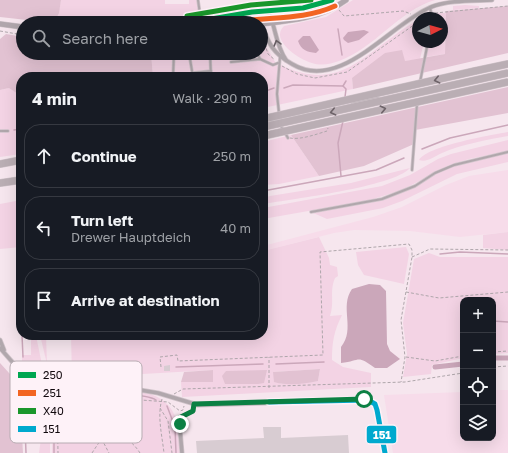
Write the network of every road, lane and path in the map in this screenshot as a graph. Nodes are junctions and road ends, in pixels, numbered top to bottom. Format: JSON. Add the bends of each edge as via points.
{"nodes":[{"id":1,"x":198,"y":0,"type":"edge"},
{"id":2,"x":332,"y":0,"type":"edge"},
{"id":3,"x":346,"y":0,"type":"edge"},
{"id":4,"x":492,"y":0,"type":"edge"},
{"id":5,"x":508,"y":6,"type":"edge"},
{"id":6,"x":336,"y":7,"type":"junction"},
{"id":7,"x":430,"y":7,"type":"junction"},
{"id":8,"x":268,"y":10,"type":"junction"},
{"id":9,"x":422,"y":12,"type":"edge"},
{"id":10,"x":431,"y":12,"type":"edge"},
{"id":11,"x":437,"y":12,"type":"dead end"},
{"id":12,"x":412,"y":15,"type":"edge"},
{"id":13,"x":200,"y":16,"type":"edge"},
{"id":14,"x":234,"y":16,"type":"edge"},
{"id":15,"x":265,"y":16,"type":"edge"},
{"id":16,"x":412,"y":18,"type":"edge"},
{"id":17,"x":274,"y":22,"type":"junction"},
{"id":18,"x":268,"y":23,"type":"edge"},
{"id":19,"x":0,"y":24,"type":"edge"},
{"id":20,"x":16,"y":26,"type":"edge"},
{"id":21,"x":412,"y":26,"type":"edge"},
{"id":22,"x":0,"y":31,"type":"edge"},
{"id":23,"x":16,"y":34,"type":"edge"},
{"id":24,"x":268,"y":38,"type":"edge"},
{"id":25,"x":427,"y":48,"type":"edge"},
{"id":26,"x":280,"y":57,"type":"junction"},
{"id":27,"x":174,"y":60,"type":"edge"},
{"id":28,"x":190,"y":60,"type":"edge"},
{"id":29,"x":210,"y":60,"type":"edge"},
{"id":30,"x":250,"y":60,"type":"edge"},
{"id":31,"x":262,"y":60,"type":"edge"},
{"id":32,"x":287,"y":61,"type":"junction"},
{"id":33,"x":231,"y":62,"type":"dead end"},
{"id":34,"x":278,"y":63,"type":"junction"},
{"id":35,"x":508,"y":64,"type":"edge"},
{"id":36,"x":211,"y":70,"type":"joint"},
{"id":37,"x":508,"y":71,"type":"edge"},
{"id":38,"x":173,"y":72,"type":"edge"},
{"id":39,"x":192,"y":72,"type":"edge"},
{"id":40,"x":198,"y":72,"type":"edge"},
{"id":41,"x":331,"y":76,"type":"dead end"},
{"id":42,"x":508,"y":82,"type":"edge"},
{"id":43,"x":418,"y":91,"type":"junction"},
{"id":44,"x":352,"y":103,"type":"dead end"},
{"id":45,"x":268,"y":118,"type":"edge"},
{"id":46,"x":268,"y":126,"type":"edge"},
{"id":47,"x":0,"y":131,"type":"edge"},
{"id":48,"x":8,"y":131,"type":"dead end"},
{"id":49,"x":268,"y":135,"type":"edge"},
{"id":50,"x":288,"y":138,"type":"dead end"},
{"id":51,"x":508,"y":152,"type":"edge"},
{"id":52,"x":16,"y":161,"type":"edge"},
{"id":53,"x":0,"y":164,"type":"edge"},
{"id":54,"x":412,"y":170,"type":"dead end"},
{"id":55,"x":16,"y":181,"type":"edge"},
{"id":56,"x":0,"y":183,"type":"edge"},
{"id":57,"x":311,"y":212,"type":"dead end"},
{"id":58,"x":508,"y":250,"type":"edge"},
{"id":59,"x":412,"y":257,"type":"junction"},
{"id":60,"x":406,"y":292,"type":"junction"},
{"id":61,"x":508,"y":292,"type":"edge"},
{"id":62,"x":0,"y":340,"type":"edge"},
{"id":63,"x":0,"y":348,"type":"edge"},
{"id":64,"x":508,"y":351,"type":"edge"},
{"id":65,"x":496,"y":352,"type":"edge"},
{"id":66,"x":5,"y":353,"type":"junction"},
{"id":67,"x":270,"y":357,"type":"junction"},
{"id":68,"x":405,"y":357,"type":"junction"},
{"id":69,"x":460,"y":357,"type":"edge"},
{"id":70,"x":11,"y":361,"type":"edge"},
{"id":71,"x":508,"y":366,"type":"edge"},
{"id":72,"x":161,"y":367,"type":"dead end"},
{"id":73,"x":496,"y":367,"type":"edge"},
{"id":74,"x":460,"y":373,"type":"edge"},
{"id":75,"x":401,"y":382,"type":"junction"},
{"id":76,"x":269,"y":388,"type":"junction"},
{"id":77,"x":142,"y":390,"type":"edge"},
{"id":78,"x":163,"y":394,"type":"junction"},
{"id":79,"x":172,"y":398,"type":"junction"},
{"id":80,"x":142,"y":400,"type":"edge"},
{"id":81,"x":161,"y":403,"type":"junction"},
{"id":82,"x":194,"y":404,"type":"junction"},
{"id":83,"x":184,"y":406,"type":"dead end"},
{"id":84,"x":160,"y":407,"type":"junction"},
{"id":85,"x":99,"y":443,"type":"edge"},
{"id":86,"x":104,"y":443,"type":"edge"},
{"id":87,"x":133,"y":443,"type":"edge"},
{"id":88,"x":92,"y":453,"type":"edge"},
{"id":89,"x":109,"y":453,"type":"edge"},
{"id":90,"x":140,"y":453,"type":"edge"},
{"id":91,"x":164,"y":453,"type":"edge"},
{"id":92,"x":172,"y":453,"type":"edge"},
{"id":93,"x":182,"y":453,"type":"edge"},
{"id":94,"x":385,"y":453,"type":"edge"}],
"edges":[{"from":1,"to":13,"type":"lane"},
{"from":2,"to":8,"type":"main road","via":[[308,8]]},
{"from":3,"to":6,"type":"main road"},
{"from":4,"to":7,"type":"street","via":[[446,3]]},
{"from":5,"to":11,"type":"path"},
{"from":6,"to":12,"type":"path","via":[[344,16],[403,11]]},
{"from":6,"to":17,"type":"main road","via":[[312,16]]},
{"from":7,"to":9,"type":"street"},
{"from":7,"to":10,"type":"lane"},
{"from":8,"to":14,"type":"main road"},
{"from":8,"to":15,"type":"street"},
{"from":8,"to":17,"type":"street"},
{"from":16,"to":32,"type":"street","via":[[350,62],[334,68],[314,71],[299,69]]},
{"from":17,"to":18,"type":"main road"},
{"from":32,"to":17,"type":"street","one_way":true,"via":[[278,45]]},
{"from":19,"to":20,"type":"main road"},
{"from":21,"to":41,"type":"path","via":[[347,72]]},
{"from":22,"to":23,"type":"path"},
{"from":24,"to":26,"type":"street"},
{"from":25,"to":43,"type":"lane"},
{"from":26,"to":32,"type":"street"},
{"from":26,"to":34,"type":"lane"},
{"from":27,"to":38,"type":"lane"},
{"from":28,"to":39,"type":"lane"},
{"from":29,"to":36,"type":"lane"},
{"from":30,"to":33,"type":"lane"},
{"from":31,"to":34,"type":"lane","via":[[273,65]]},
{"from":34,"to":50,"type":"lane","via":[[277,94],[280,124]]},
{"from":35,"to":45,"type":"highway","one_way":true,"bridge":true},
{"from":36,"to":40,"type":"lane"},
{"from":37,"to":43,"type":"lane"},
{"from":37,"to":46,"type":"highway","one_way":true,"bridge":true},
{"from":49,"to":42,"type":"highway","one_way":true,"bridge":true},
{"from":43,"to":44,"type":"lane"},
{"from":43,"to":54,"type":"lane"},
{"from":47,"to":48,"type":"lane"},
{"from":51,"to":57,"type":"lane","via":[[454,165],[415,186],[382,199]]},
{"from":52,"to":53,"type":"highway"},
{"from":55,"to":56,"type":"highway"},
{"from":58,"to":59,"type":"path","via":[[430,249]]},
{"from":59,"to":60,"type":"path"},
{"from":59,"to":67,"type":"path","via":[[409,244],[320,252],[323,355]]},
{"from":60,"to":61,"type":"path","via":[[439,298]]},
{"from":60,"to":68,"type":"path","via":[[401,320]]},
{"from":62,"to":66,"type":"street"},
{"from":63,"to":66,"type":"street"},
{"from":64,"to":65,"type":"path"},
{"from":66,"to":70,"type":"street"},
{"from":67,"to":72,"type":"path","via":[[178,361],[177,355],[160,356]]},
{"from":67,"to":76,"type":"path"},
{"from":68,"to":69,"type":"path","via":[[435,361]]},
{"from":68,"to":75,"type":"path"},
{"from":71,"to":73,"type":"path"},
{"from":74,"to":75,"type":"path"},
{"from":75,"to":76,"type":"path"},
{"from":76,"to":79,"type":"path","via":[[182,389]]},
{"from":77,"to":78,"type":"street"},
{"from":78,"to":79,"type":"street"},
{"from":78,"to":81,"type":"path"},
{"from":79,"to":82,"type":"street"},
{"from":80,"to":81,"type":"path"},
{"from":81,"to":83,"type":"path","via":[[171,403],[180,411]]},
{"from":81,"to":84,"type":"path"},
{"from":82,"to":93,"type":"street","via":[[193,411],[179,418]]},
{"from":82,"to":94,"type":"street","via":[[368,400],[375,404],[377,410]]},
{"from":84,"to":91,"type":"path"},
{"from":84,"to":92,"type":"path","via":[[168,421]]},
{"from":85,"to":88,"type":"path"},
{"from":86,"to":89,"type":"path"},
{"from":87,"to":90,"type":"path"}]}
